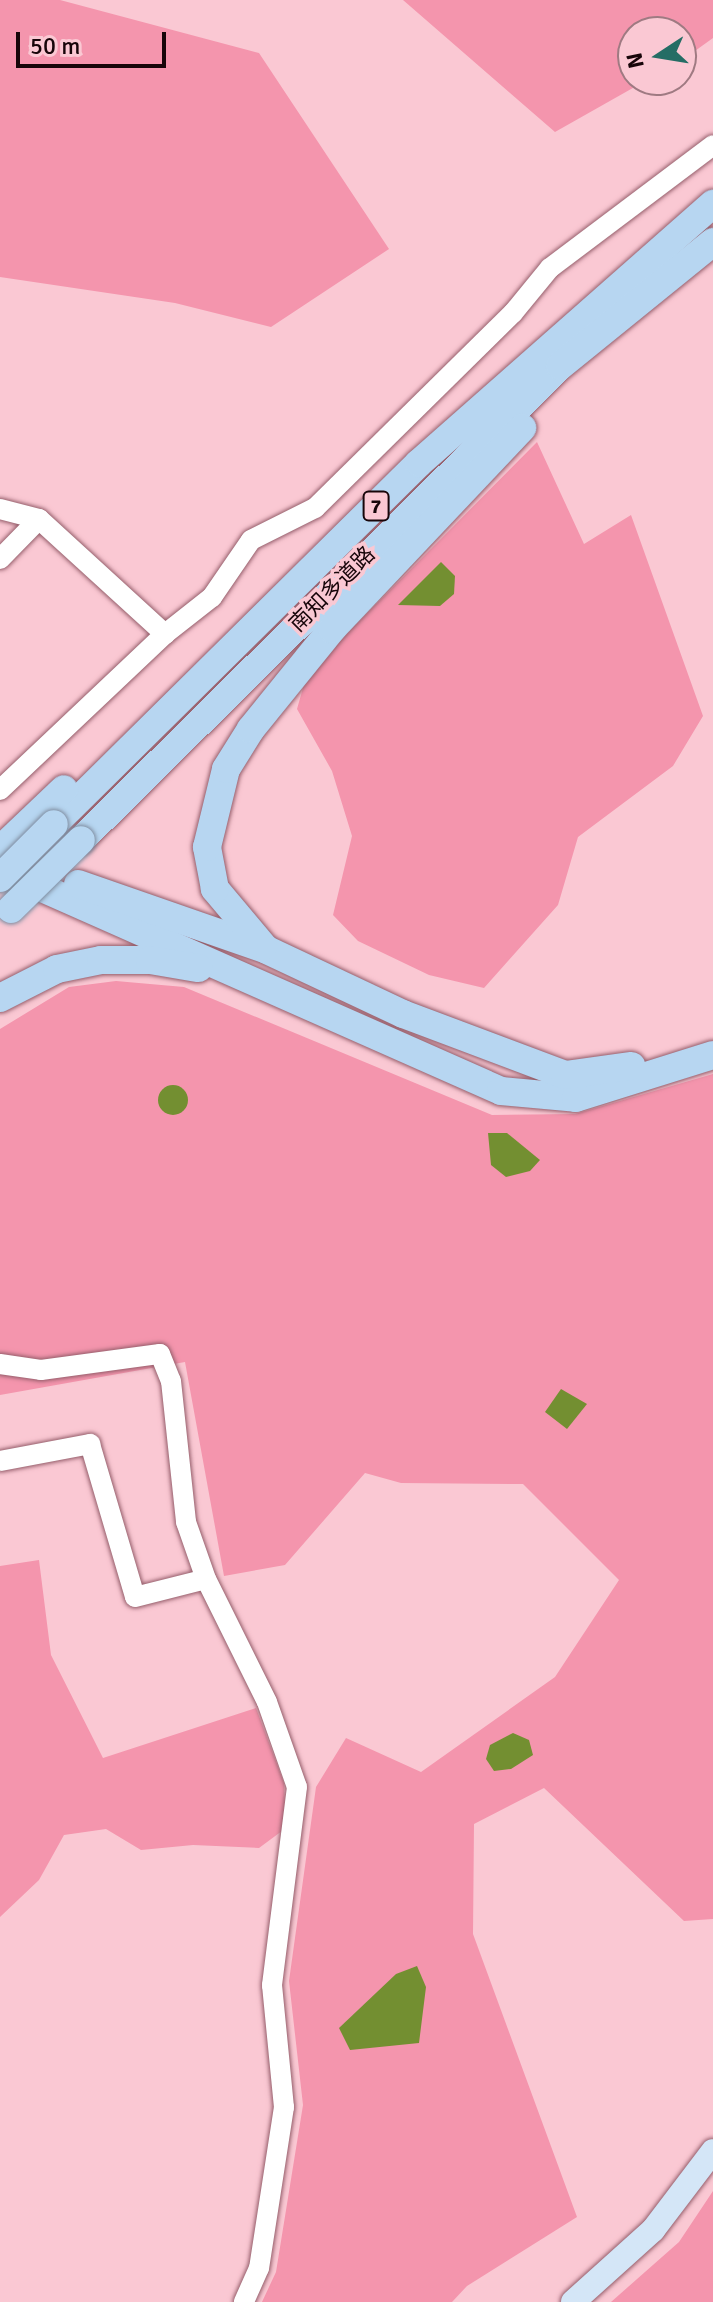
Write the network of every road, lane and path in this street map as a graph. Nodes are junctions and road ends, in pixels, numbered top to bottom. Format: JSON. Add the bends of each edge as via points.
{"nodes":[{"id":1,"x":713,"y":145,"type":"edge"},
{"id":2,"x":713,"y":204,"type":"edge"},
{"id":3,"x":713,"y":242,"type":"edge"},
{"id":4,"x":560,"y":366,"type":"junction"},
{"id":5,"x":0,"y":509,"type":"edge"},
{"id":6,"x":39,"y":519,"type":"junction"},
{"id":7,"x":0,"y":559,"type":"edge"},
{"id":8,"x":165,"y":634,"type":"junction"},
{"id":9,"x":0,"y":790,"type":"edge"},
{"id":10,"x":40,"y":824,"type":"junction"},
{"id":11,"x":0,"y":851,"type":"edge"},
{"id":12,"x":0,"y":869,"type":"edge"},
{"id":13,"x":0,"y":878,"type":"edge"},
{"id":14,"x":6,"y":915,"type":"edge"},
{"id":15,"x":267,"y":950,"type":"junction"},
{"id":16,"x":242,"y":979,"type":"junction"},
{"id":17,"x":0,"y":998,"type":"edge"},
{"id":18,"x":713,"y":1037,"type":"edge"},
{"id":19,"x":713,"y":1055,"type":"edge"},
{"id":20,"x":0,"y":1364,"type":"edge"},
{"id":21,"x":0,"y":1461,"type":"edge"},
{"id":22,"x":206,"y":1579,"type":"junction"},
{"id":23,"x":713,"y":2151,"type":"edge"},
{"id":24,"x":244,"y":2302,"type":"edge"},
{"id":25,"x":573,"y":2302,"type":"edge"}],
"edges":[{"from":1,"to":8,"type":"street","via":[[550,268],[513,313],[315,508],[251,540],[212,597]]},
{"from":2,"to":10,"type":"highway","name":"南知多道路","number":"7","via":[[419,463],[198,681]]},
{"from":3,"to":4,"type":"highway","name":"南知多道路","number":"7"},
{"from":4,"to":14,"type":"highway","name":"南知多道路","number":"7","bridge":true},
{"from":4,"to":15,"type":"highway","via":[[556,393],[332,629],[251,729],[226,769],[207,847],[215,889]]},
{"from":5,"to":6,"type":"street"},
{"from":6,"to":7,"type":"street"},
{"from":6,"to":8,"type":"street"},
{"from":8,"to":9,"type":"street"},
{"from":10,"to":11,"type":"highway"},
{"from":10,"to":13,"type":"highway","name":"南知多道路","number":"7","bridge":true},
{"from":11,"to":15,"type":"highway","via":[[85,887]]},
{"from":12,"to":16,"type":"highway"},
{"from":15,"to":18,"type":"highway","via":[[403,1014],[565,1075],[611,1072]]},
{"from":16,"to":17,"type":"highway","via":[[150,960],[101,960],[57,969]]},
{"from":16,"to":19,"type":"highway","via":[[501,1091],[576,1098]]},
{"from":20,"to":22,"type":"street","via":[[41,1370],[160,1354],[171,1381],[186,1522]]},
{"from":21,"to":22,"type":"street","via":[[90,1444],[135,1597]]},
{"from":22,"to":24,"type":"street","via":[[267,1702],[297,1787],[272,1985],[284,2107],[259,2268]]},
{"from":23,"to":25,"type":"main road","via":[[653,2230]]}]}
